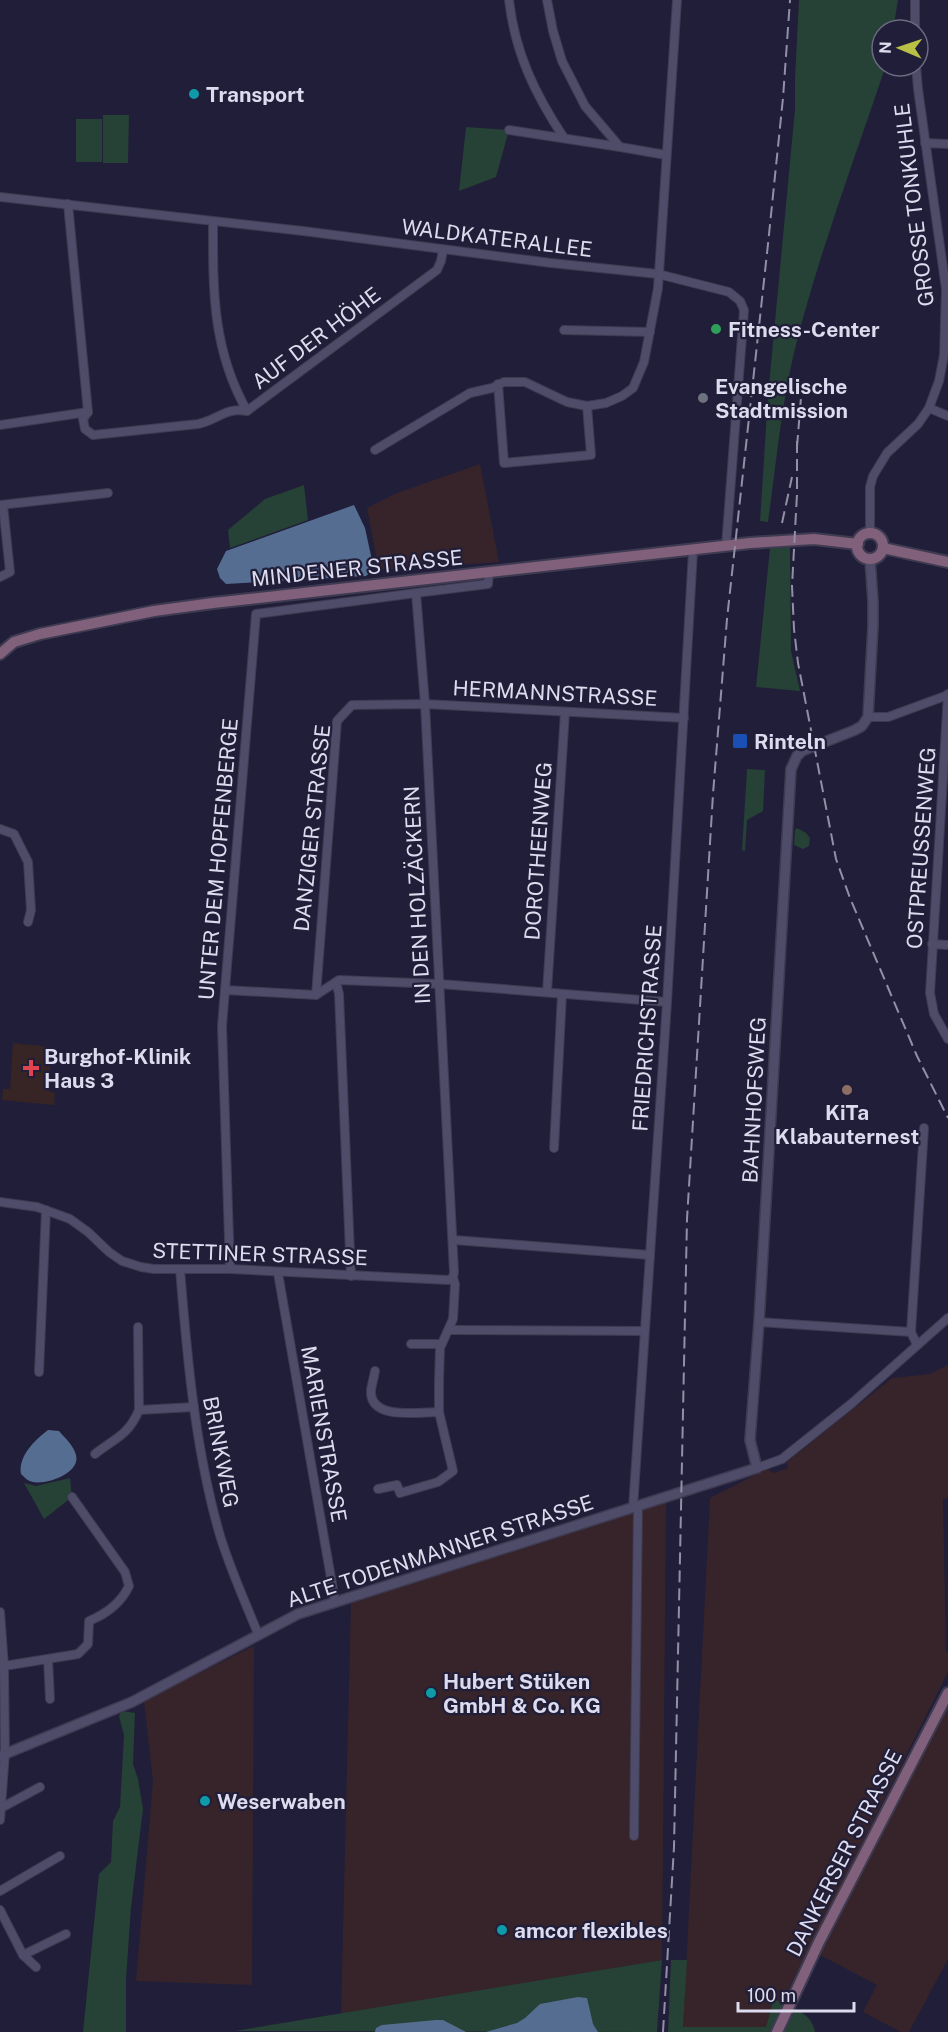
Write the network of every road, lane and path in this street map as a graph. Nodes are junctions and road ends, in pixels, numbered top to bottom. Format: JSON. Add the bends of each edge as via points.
{"nodes":[{"id":1,"x":509,"y":0,"type":"edge"},
{"id":2,"x":547,"y":0,"type":"edge"},
{"id":3,"x":677,"y":0,"type":"edge"},
{"id":4,"x":915,"y":0,"type":"edge"},
{"id":5,"x":915,"y":18,"type":"edge"},
{"id":6,"x":917,"y":78,"type":"edge"},
{"id":7,"x":509,"y":130,"type":"dead end"},
{"id":8,"x":564,"y":138,"type":"junction"},
{"id":9,"x":925,"y":143,"type":"junction"},
{"id":10,"x":948,"y":144,"type":"edge"},
{"id":11,"x":620,"y":147,"type":"junction"},
{"id":12,"x":666,"y":155,"type":"junction"},
{"id":13,"x":0,"y":197,"type":"edge"},
{"id":14,"x":68,"y":204,"type":"junction"},
{"id":15,"x":213,"y":221,"type":"junction"},
{"id":16,"x":443,"y":250,"type":"junction"},
{"id":17,"x":658,"y":274,"type":"junction"},
{"id":18,"x":564,"y":330,"type":"dead end"},
{"id":19,"x":650,"y":332,"type":"junction"},
{"id":20,"x":498,"y":384,"type":"junction"},
{"id":21,"x":587,"y":406,"type":"junction"},
{"id":22,"x":929,"y":408,"type":"junction"},
{"id":23,"x":247,"y":411,"type":"junction"},
{"id":24,"x":87,"y":412,"type":"junction"},
{"id":25,"x":948,"y":416,"type":"edge"},
{"id":26,"x":0,"y":425,"type":"edge"},
{"id":27,"x":375,"y":450,"type":"dead end"},
{"id":28,"x":108,"y":493,"type":"dead end"},
{"id":29,"x":2,"y":505,"type":"edge"},
{"id":30,"x":870,"y":533,"type":"junction"},
{"id":31,"x":858,"y":544,"type":"junction"},
{"id":32,"x":726,"y":546,"type":"junction"},
{"id":33,"x":883,"y":548,"type":"junction"},
{"id":34,"x":693,"y":551,"type":"junction"},
{"id":35,"x":870,"y":559,"type":"junction"},
{"id":36,"x":948,"y":562,"type":"edge"},
{"id":37,"x":489,"y":573,"type":"junction"},
{"id":38,"x":0,"y":577,"type":"edge"},
{"id":39,"x":416,"y":593,"type":"junction"},
{"id":40,"x":1,"y":651,"type":"edge"},
{"id":41,"x":948,"y":694,"type":"edge"},
{"id":42,"x":425,"y":704,"type":"junction"},
{"id":43,"x":565,"y":712,"type":"junction"},
{"id":44,"x":868,"y":717,"type":"junction"},
{"id":45,"x":684,"y":718,"type":"junction"},
{"id":46,"x":946,"y":784,"type":"edge"},
{"id":47,"x":0,"y":829,"type":"edge"},
{"id":48,"x":28,"y":922,"type":"dead end"},
{"id":49,"x":932,"y":944,"type":"junction"},
{"id":50,"x":948,"y":945,"type":"edge"},
{"id":51,"x":336,"y":982,"type":"junction"},
{"id":52,"x":440,"y":984,"type":"junction"},
{"id":53,"x":225,"y":990,"type":"junction"},
{"id":54,"x":547,"y":992,"type":"junction"},
{"id":55,"x":316,"y":994,"type":"junction"},
{"id":56,"x":562,"y":994,"type":"junction"},
{"id":57,"x":668,"y":1002,"type":"junction"},
{"id":58,"x":948,"y":1039,"type":"edge"},
{"id":59,"x":924,"y":1128,"type":"dead end"},
{"id":60,"x":554,"y":1148,"type":"dead end"},
{"id":61,"x":0,"y":1202,"type":"edge"},
{"id":62,"x":46,"y":1210,"type":"junction"},
{"id":63,"x":454,"y":1240,"type":"junction"},
{"id":64,"x":650,"y":1255,"type":"junction"},
{"id":65,"x":180,"y":1269,"type":"junction"},
{"id":66,"x":230,"y":1269,"type":"junction"},
{"id":67,"x":278,"y":1273,"type":"junction"},
{"id":68,"x":351,"y":1276,"type":"junction"},
{"id":69,"x":453,"y":1278,"type":"junction"},
{"id":70,"x":948,"y":1318,"type":"edge"},
{"id":71,"x":759,"y":1322,"type":"junction"},
{"id":72,"x":138,"y":1327,"type":"dead end"},
{"id":73,"x":450,"y":1330,"type":"junction"},
{"id":74,"x":644,"y":1331,"type":"junction"},
{"id":75,"x":911,"y":1332,"type":"junction"},
{"id":76,"x":411,"y":1344,"type":"dead end"},
{"id":77,"x":441,"y":1344,"type":"junction"},
{"id":78,"x":917,"y":1345,"type":"junction"},
{"id":79,"x":375,"y":1371,"type":"dead end"},
{"id":80,"x":39,"y":1372,"type":"dead end"},
{"id":81,"x":194,"y":1407,"type":"junction"},
{"id":82,"x":139,"y":1410,"type":"junction"},
{"id":83,"x":439,"y":1412,"type":"junction"},
{"id":84,"x":95,"y":1454,"type":"dead end"},
{"id":85,"x":757,"y":1468,"type":"junction"},
{"id":86,"x":378,"y":1489,"type":"dead end"},
{"id":87,"x":72,"y":1497,"type":"dead end"},
{"id":88,"x":636,"y":1507,"type":"junction"},
{"id":89,"x":334,"y":1601,"type":"junction"},
{"id":90,"x":1,"y":1618,"type":"edge"},
{"id":91,"x":258,"y":1634,"type":"junction"},
{"id":92,"x":48,"y":1659,"type":"junction"},
{"id":93,"x":4,"y":1666,"type":"junction"},
{"id":94,"x":948,"y":1692,"type":"edge"},
{"id":95,"x":50,"y":1699,"type":"dead end"},
{"id":96,"x":3,"y":1755,"type":"edge"},
{"id":97,"x":40,"y":1787,"type":"dead end"},
{"id":98,"x":1,"y":1808,"type":"edge"},
{"id":99,"x":0,"y":1820,"type":"edge"},
{"id":100,"x":634,"y":1836,"type":"dead end"},
{"id":101,"x":60,"y":1856,"type":"dead end"},
{"id":102,"x":0,"y":1890,"type":"edge"},
{"id":103,"x":0,"y":1910,"type":"edge"},
{"id":104,"x":66,"y":1934,"type":"dead end"},
{"id":105,"x":24,"y":1955,"type":"junction"},
{"id":106,"x":36,"y":1967,"type":"dead end"},
{"id":107,"x":777,"y":2032,"type":"edge"}],
"edges":[{"from":1,"to":8,"type":"street","via":[[532,86]]},
{"from":2,"to":11,"type":"street","via":[[562,61],[572,82],[585,106]]},
{"from":3,"to":12,"type":"street"},
{"from":4,"to":5,"type":"street"},
{"from":6,"to":9,"type":"street","name":"GROSSE TONKUHLE"},
{"from":7,"to":8,"type":"street"},
{"from":8,"to":11,"type":"street"},
{"from":9,"to":10,"type":"street"},
{"from":9,"to":22,"type":"street","name":"GROSSE TONKUHLE","via":[[946,289],[944,355]]},
{"from":11,"to":12,"type":"street"},
{"from":12,"to":17,"type":"street"},
{"from":13,"to":14,"type":"street","name":"WALDKATERALLEE"},
{"from":14,"to":15,"type":"street","name":"WALDKATERALLEE"},
{"from":14,"to":24,"type":"street"},
{"from":15,"to":16,"type":"street","name":"WALDKATERALLEE"},
{"from":15,"to":23,"type":"street","via":[[218,335],[225,364]]},
{"from":16,"to":17,"type":"street","name":"WALDKATERALLEE"},
{"from":16,"to":23,"type":"street","name":"AUF DER HÖHE","via":[[437,270]]},
{"from":17,"to":19,"type":"street"},
{"from":17,"to":32,"type":"street","name":"WALDKATERALLEE","via":[[729,292],[744,310]]},
{"from":18,"to":19,"type":"street"},
{"from":19,"to":21,"type":"street","via":[[633,388],[606,403]]},
{"from":20,"to":21,"type":"street","via":[[525,382],[567,402]]},
{"from":20,"to":21,"type":"street","via":[[504,464],[591,455]]},
{"from":20,"to":27,"type":"street","via":[[470,393]]},
{"from":22,"to":25,"type":"street"},
{"from":22,"to":30,"type":"street","name":"GROSSE TONKUHLE","via":[[887,453],[873,476]]},
{"from":23,"to":24,"type":"street","name":"AUF DER HÖHE","via":[[235,409],[198,424],[93,435],[85,429],[83,419]]},
{"from":24,"to":26,"type":"street"},
{"from":28,"to":29,"type":"street"},
{"from":29,"to":38,"type":"street","via":[[10,572]]},
{"from":30,"to":31,"type":"main road","via":[[862,536]]},
{"from":30,"to":33,"type":"main road","via":[[880,538]]},
{"from":31,"to":32,"type":"main road","name":"MINDENER STRASSE","via":[[814,539]]},
{"from":31,"to":35,"type":"main road","via":[[859,552]]},
{"from":32,"to":34,"type":"main road","name":"MINDENER STRASSE"},
{"from":33,"to":35,"type":"main road"},
{"from":33,"to":36,"type":"main road"},
{"from":34,"to":37,"type":"main road","name":"MINDENER STRASSE"},
{"from":34,"to":45,"type":"street","name":"FRIEDRICHSTRASSE"},
{"from":35,"to":44,"type":"street","via":[[873,601]]},
{"from":37,"to":39,"type":"street","via":[[488,584]]},
{"from":37,"to":40,"type":"main road","name":"MINDENER STRASSE","via":[[154,611],[40,634],[14,642]]},
{"from":39,"to":42,"type":"street","name":"IN DEN HOLZÄCKERN"},
{"from":39,"to":53,"type":"street","name":"UNTER DEM HOPFENBERGE","via":[[256,614]]},
{"from":41,"to":44,"type":"street","via":[[888,717]]},
{"from":41,"to":46,"type":"street","name":"OSTPREUSSENWEG"},
{"from":42,"to":43,"type":"street","name":"HERMANNSTRASSE"},
{"from":42,"to":52,"type":"street","name":"IN DEN HOLZÄCKERN"},
{"from":42,"to":55,"type":"street","name":"DANZIGER STRASSE","via":[[352,705],[337,721]]},
{"from":43,"to":45,"type":"street","name":"HERMANNSTRASSE"},
{"from":43,"to":54,"type":"street","name":"DOROTHEENWEG"},
{"from":44,"to":71,"type":"street","name":"BAHNHOFSWEG","via":[[862,726],[815,745],[793,762]]},
{"from":45,"to":57,"type":"street","name":"FRIEDRICHSTRASSE"},
{"from":46,"to":49,"type":"street","name":"OSTPREUSSENWEG"},
{"from":47,"to":48,"type":"street","via":[[14,834],[28,862]]},
{"from":49,"to":50,"type":"street"},
{"from":49,"to":58,"type":"street","name":"OSTPREUSSENWEG","via":[[931,1004]]},
{"from":51,"to":52,"type":"street"},
{"from":51,"to":55,"type":"street"},
{"from":51,"to":68,"type":"street"},
{"from":52,"to":54,"type":"street"},
{"from":52,"to":63,"type":"street","name":"IN DEN HOLZÄCKERN"},
{"from":53,"to":55,"type":"street"},
{"from":53,"to":66,"type":"street","name":"UNTER DEM HOPFENBERGE","via":[[222,1026]]},
{"from":54,"to":56,"type":"street"},
{"from":56,"to":57,"type":"street"},
{"from":56,"to":60,"type":"street"},
{"from":57,"to":64,"type":"street","name":"FRIEDRICHSTRASSE"},
{"from":59,"to":75,"type":"street"},
{"from":61,"to":62,"type":"street","name":"STETTINER STRASSE"},
{"from":62,"to":65,"type":"street","name":"STETTINER STRASSE","via":[[70,1219],[122,1261],[147,1268]]},
{"from":62,"to":80,"type":"street"},
{"from":63,"to":64,"type":"street"},
{"from":63,"to":69,"type":"street","name":"IN DEN HOLZÄCKERN"},
{"from":64,"to":74,"type":"street","name":"FRIEDRICHSTRASSE"},
{"from":65,"to":66,"type":"street","name":"STETTINER STRASSE"},
{"from":65,"to":81,"type":"street","name":"BRINKWEG"},
{"from":66,"to":67,"type":"street","name":"STETTINER STRASSE"},
{"from":67,"to":68,"type":"street","name":"STETTINER STRASSE"},
{"from":67,"to":89,"type":"street","name":"MARIENSTRASSE"},
{"from":68,"to":69,"type":"street","name":"STETTINER STRASSE"},
{"from":69,"to":73,"type":"street","name":"IN DEN HOLZÄCKERN"},
{"from":70,"to":78,"type":"street"},
{"from":71,"to":75,"type":"street"},
{"from":71,"to":85,"type":"street","name":"BAHNHOFSWEG","via":[[750,1440]]},
{"from":72,"to":82,"type":"street"},
{"from":73,"to":74,"type":"street"},
{"from":73,"to":77,"type":"street"},
{"from":74,"to":88,"type":"street","name":"FRIEDRICHSTRASSE"},
{"from":75,"to":78,"type":"street"},
{"from":76,"to":77,"type":"street"},
{"from":77,"to":83,"type":"street"},
{"from":78,"to":85,"type":"street","via":[[782,1459]]},
{"from":79,"to":83,"type":"street","via":[[371,1390],[374,1404],[384,1412]]},
{"from":81,"to":82,"type":"street"},
{"from":81,"to":91,"type":"street","name":"BRINKWEG","via":[[219,1534]]},
{"from":82,"to":84,"type":"street","via":[[133,1425]]},
{"from":83,"to":86,"type":"street","via":[[453,1471],[438,1482],[400,1493],[397,1485]]},
{"from":85,"to":88,"type":"street","name":"ALTE TODENMANNER STRASSE"},
{"from":87,"to":92,"type":"street","via":[[125,1572],[129,1586],[123,1599],[89,1621],[88,1644],[78,1654]]},
{"from":88,"to":89,"type":"street","name":"ALTE TODENMANNER STRASSE"},
{"from":88,"to":100,"type":"street","name":"FRIEDRICHSTRASSE"},
{"from":89,"to":91,"type":"street","name":"ALTE TODENMANNER STRASSE"},
{"from":90,"to":93,"type":"street"},
{"from":91,"to":96,"type":"street","name":"ALTE TODENMANNER STRASSE","via":[[132,1702]]},
{"from":92,"to":93,"type":"street"},
{"from":92,"to":95,"type":"street"},
{"from":93,"to":96,"type":"street"},
{"from":94,"to":107,"type":"main road","name":"DANKERSER STRASSE"},
{"from":96,"to":98,"type":"street"},
{"from":97,"to":98,"type":"street"},
{"from":98,"to":99,"type":"street"},
{"from":101,"to":102,"type":"street"},
{"from":103,"to":105,"type":"street"},
{"from":104,"to":105,"type":"street"},
{"from":105,"to":106,"type":"street"}]}
